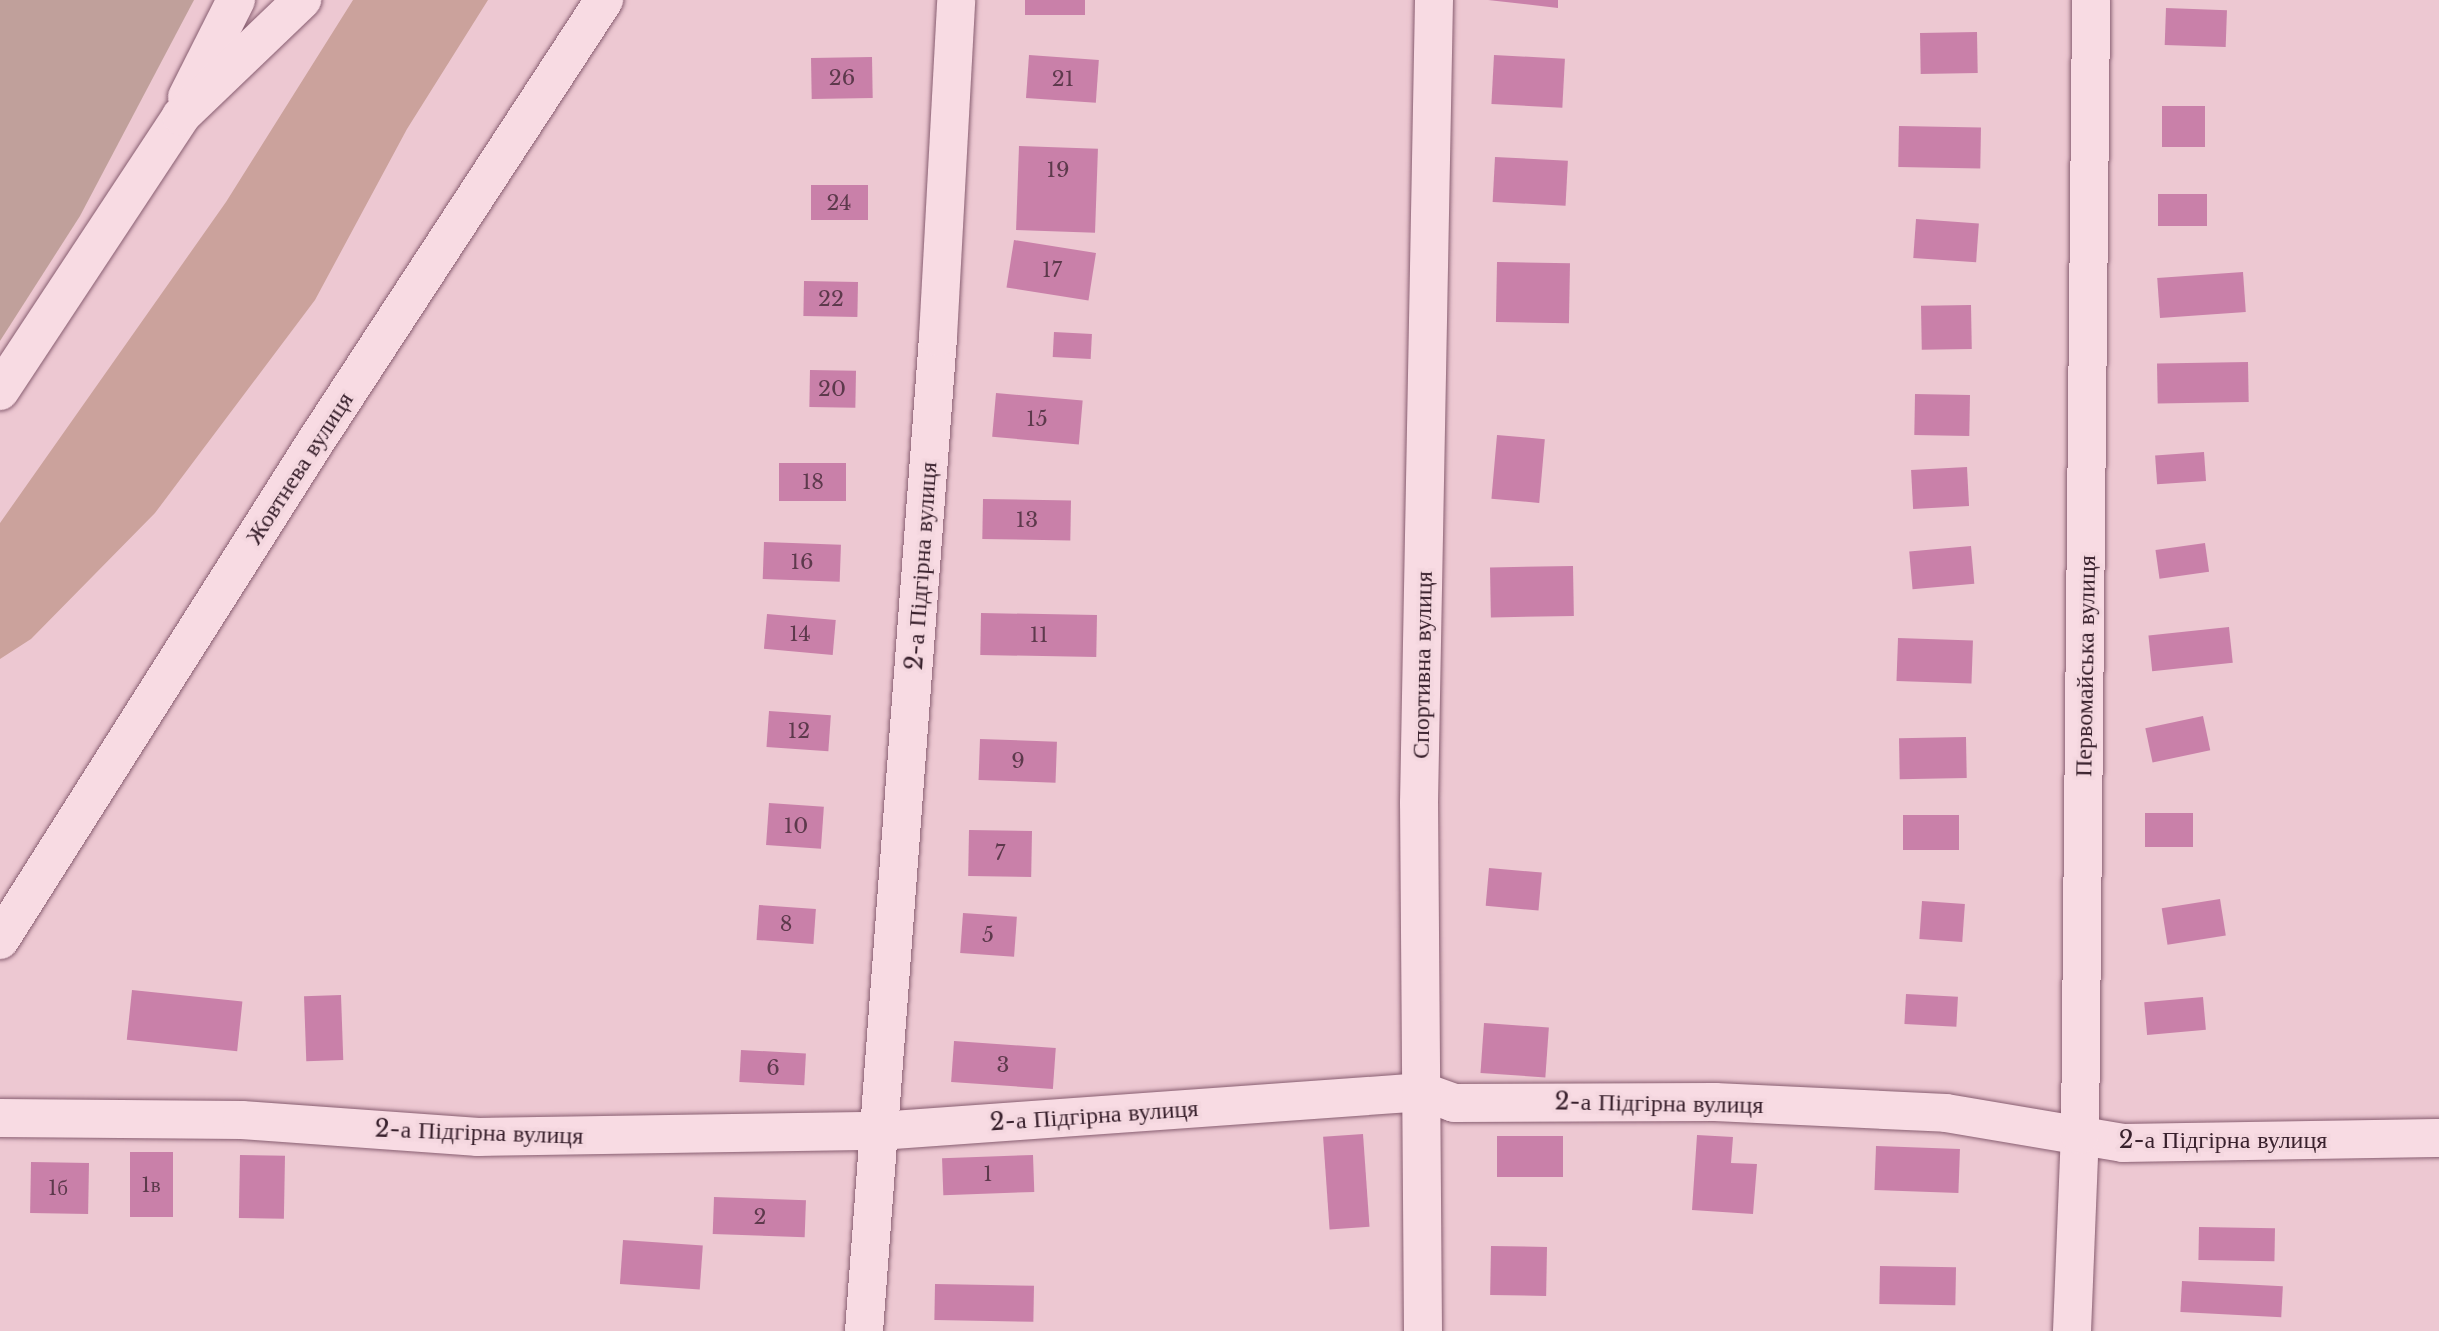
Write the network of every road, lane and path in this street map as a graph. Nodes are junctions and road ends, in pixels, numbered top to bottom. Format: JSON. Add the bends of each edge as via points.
{"nodes":[{"id":1,"x":236,"y":0,"type":"edge"},
{"id":2,"x":302,"y":0,"type":"edge"},
{"id":3,"x":604,"y":0,"type":"edge"},
{"id":4,"x":956,"y":0,"type":"edge"},
{"id":5,"x":1434,"y":0,"type":"edge"},
{"id":6,"x":2091,"y":0,"type":"edge"},
{"id":7,"x":181,"y":116,"type":"junction"},
{"id":8,"x":0,"y":391,"type":"edge"},
{"id":9,"x":0,"y":940,"type":"edge"},
{"id":10,"x":1424,"y":1092,"type":"junction"},
{"id":11,"x":0,"y":1118,"type":"edge"},
{"id":12,"x":878,"y":1131,"type":"junction"},
{"id":13,"x":2080,"y":1135,"type":"junction"},
{"id":14,"x":2439,"y":1138,"type":"edge"},
{"id":15,"x":864,"y":1331,"type":"edge"},
{"id":16,"x":1423,"y":1331,"type":"edge"},
{"id":17,"x":2072,"y":1331,"type":"edge"}],
"edges":[{"from":1,"to":7,"type":"street","via":[[193,81]]},
{"from":2,"to":7,"type":"street"},
{"from":3,"to":9,"type":"street","name":"Жовтнева вулиця","via":[[316,441]]},
{"from":4,"to":12,"type":"street","name":"2-а Підгірна вулиця","via":[[937,351]]},
{"from":5,"to":10,"type":"street","name":"Спортивна вулиця","via":[[1419,803]]},
{"from":6,"to":13,"type":"street","name":"Первомайська вулиця"},
{"from":7,"to":8,"type":"street"},
{"from":10,"to":12,"type":"street","name":"2-а Підгірна вулиця"},
{"from":10,"to":13,"type":"street","name":"2-а Підгірна вулиця","via":[[1454,1103],[1715,1102],[1946,1113]]},
{"from":10,"to":16,"type":"street","name":"Спортивна вулиця"},
{"from":11,"to":12,"type":"street","name":"2-а Підгірна вулиця","via":[[242,1120],[478,1137]]},
{"from":12,"to":15,"type":"street"},
{"from":13,"to":14,"type":"street","name":"2-а Підгірна вулиця","via":[[2123,1143]]},
{"from":13,"to":17,"type":"street","name":"Первомайська вулиця"}]}
